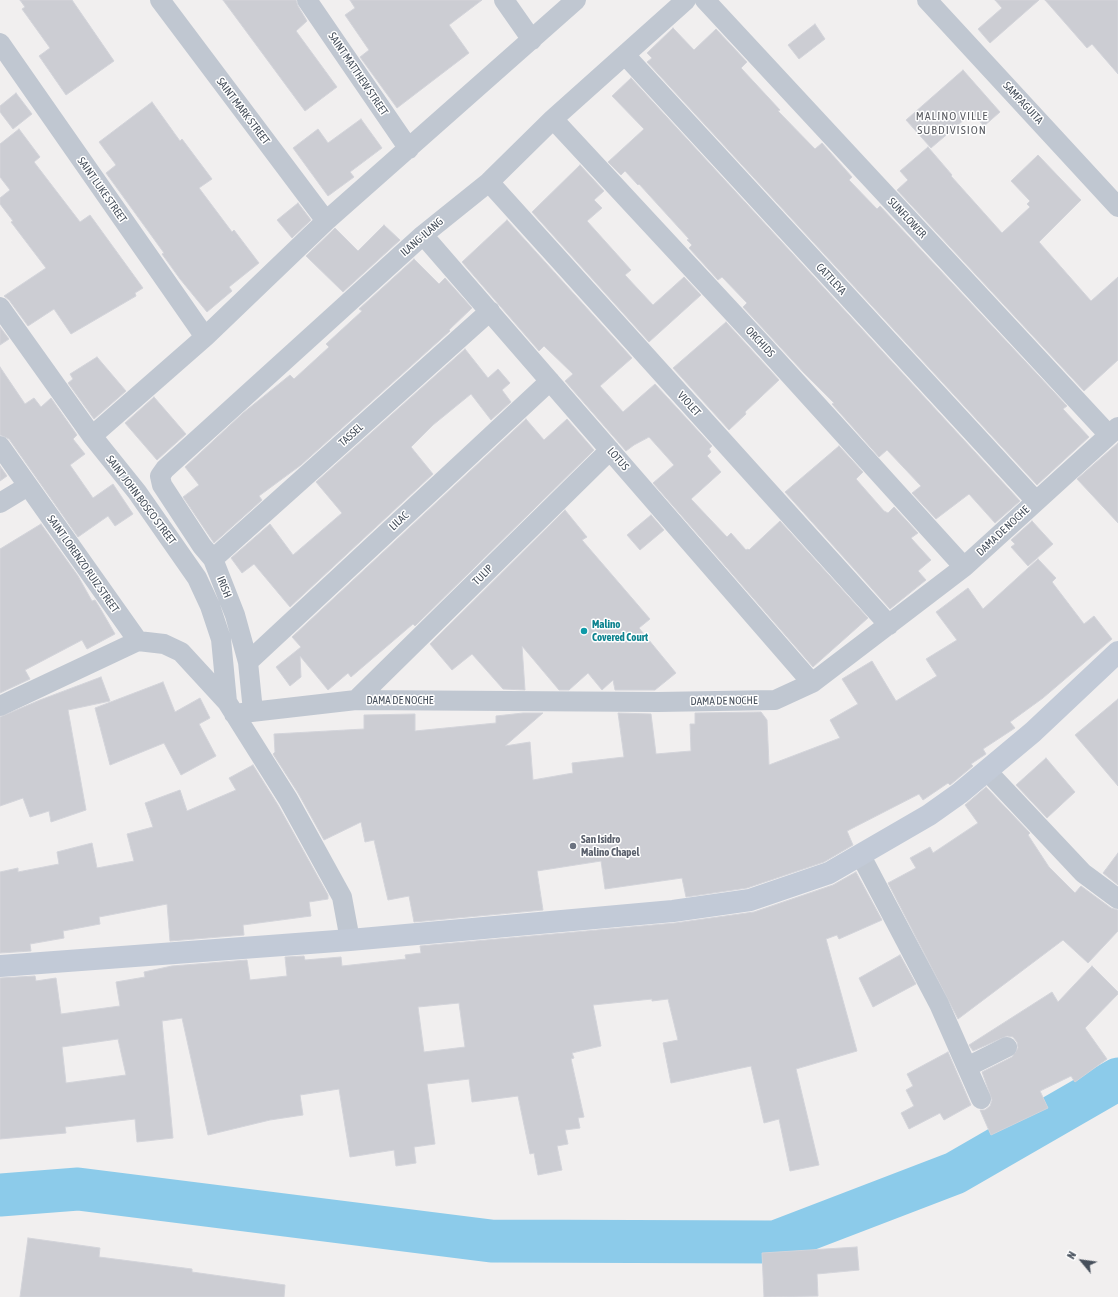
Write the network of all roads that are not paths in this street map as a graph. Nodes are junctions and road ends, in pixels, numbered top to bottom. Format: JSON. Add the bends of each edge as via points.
{"nodes":[{"id":1,"x":160,"y":0,"type":"edge"},
{"id":2,"x":307,"y":0,"type":"edge"},
{"id":3,"x":504,"y":0,"type":"edge"},
{"id":4,"x":576,"y":0,"type":"edge"},
{"id":5,"x":686,"y":0,"type":"edge"},
{"id":6,"x":705,"y":0,"type":"edge"},
{"id":7,"x":927,"y":0,"type":"edge"},
{"id":8,"x":532,"y":40,"type":"junction"},
{"id":9,"x":0,"y":43,"type":"edge"},
{"id":10,"x":626,"y":56,"type":"junction"},
{"id":11,"x":553,"y":119,"type":"junction"},
{"id":12,"x":409,"y":149,"type":"junction"},
{"id":13,"x":489,"y":182,"type":"junction"},
{"id":14,"x":1118,"y":207,"type":"edge"},
{"id":15,"x":326,"y":221,"type":"junction"},
{"id":16,"x":423,"y":234,"type":"junction"},
{"id":17,"x":0,"y":306,"type":"edge"},
{"id":18,"x":490,"y":311,"type":"junction"},
{"id":19,"x":204,"y":337,"type":"junction"},
{"id":20,"x":550,"y":381,"type":"junction"},
{"id":21,"x":1113,"y":431,"type":"edge"},
{"id":22,"x":92,"y":436,"type":"junction"},
{"id":23,"x":0,"y":446,"type":"edge"},
{"id":24,"x":610,"y":450,"type":"junction"},
{"id":25,"x":160,"y":476,"type":"joint"},
{"id":26,"x":28,"y":486,"type":"junction"},
{"id":27,"x":1036,"y":501,"type":"junction"},
{"id":28,"x":0,"y":503,"type":"edge"},
{"id":29,"x":213,"y":560,"type":"junction"},
{"id":30,"x":964,"y":567,"type":"junction"},
{"id":31,"x":889,"y":625,"type":"junction"},
{"id":32,"x":138,"y":641,"type":"junction"},
{"id":33,"x":1118,"y":652,"type":"edge"},
{"id":34,"x":248,"y":662,"type":"junction"},
{"id":35,"x":812,"y":684,"type":"junction"},
{"id":36,"x":356,"y":700,"type":"junction"},
{"id":37,"x":0,"y":706,"type":"edge"},
{"id":38,"x":238,"y":709,"type":"junction"},
{"id":39,"x":987,"y":771,"type":"junction"},
{"id":40,"x":861,"y":856,"type":"junction"},
{"id":41,"x":1118,"y":899,"type":"edge"},
{"id":42,"x":350,"y":940,"type":"junction"},
{"id":43,"x":0,"y":966,"type":"edge"},
{"id":44,"x":1007,"y":1047,"type":"dead end"},
{"id":45,"x":967,"y":1067,"type":"junction"},
{"id":46,"x":981,"y":1100,"type":"dead end"}],
"edges":[{"from":1,"to":15,"type":"street","name":"SAINT MARK STREET"},
{"from":2,"to":12,"type":"street","name":"SAINT MATTHEW STREET"},
{"from":3,"to":8,"type":"street"},
{"from":4,"to":8,"type":"street"},
{"from":5,"to":10,"type":"street","name":"ILANG-ILANG"},
{"from":6,"to":21,"type":"street","name":"SUNFLOWER"},
{"from":7,"to":14,"type":"street","name":"SAMPAGUITA"},
{"from":8,"to":12,"type":"street"},
{"from":9,"to":19,"type":"street","name":"SAINT LUKE STREET"},
{"from":10,"to":11,"type":"street","name":"ILANG-ILANG"},
{"from":10,"to":27,"type":"street","name":"CATTLEYA"},
{"from":11,"to":13,"type":"street","name":"ILANG-ILANG"},
{"from":11,"to":30,"type":"street","name":"ORCHIDS"},
{"from":12,"to":15,"type":"street"},
{"from":13,"to":16,"type":"street","name":"ILANG-ILANG"},
{"from":13,"to":31,"type":"street","name":"VIOLET"},
{"from":15,"to":19,"type":"street"},
{"from":16,"to":18,"type":"street","name":"LOTUS"},
{"from":16,"to":25,"type":"street","name":"ILANG-ILANG"},
{"from":17,"to":22,"type":"street","name":"SAINT JOHN BOSCO STREET"},
{"from":18,"to":20,"type":"street","name":"LOTUS"},
{"from":18,"to":29,"type":"street","name":"TASSEL"},
{"from":19,"to":22,"type":"street"},
{"from":20,"to":24,"type":"street","name":"LOTUS"},
{"from":20,"to":34,"type":"street","name":"LILAC"},
{"from":21,"to":27,"type":"street","name":"DAMA DE NOCHE"},
{"from":22,"to":38,"type":"street","name":"SAINT JOHN BOSCO STREET","via":[[137,492],[197,578],[221,639]]},
{"from":23,"to":26,"type":"street","name":"SAINT LORENZO RUIZ STREET"},
{"from":24,"to":35,"type":"street","name":"LOTUS"},
{"from":24,"to":36,"type":"street","name":"TULIP"},
{"from":25,"to":29,"type":"street","name":"IRISH","via":[[162,486]]},
{"from":26,"to":28,"type":"street"},
{"from":26,"to":32,"type":"street","name":"SAINT LORENZO RUIZ STREET"},
{"from":27,"to":30,"type":"street","name":"DAMA DE NOCHE"},
{"from":29,"to":34,"type":"street","name":"IRISH","via":[[235,615]]},
{"from":30,"to":31,"type":"street","name":"DAMA DE NOCHE"},
{"from":31,"to":35,"type":"street","name":"DAMA DE NOCHE"},
{"from":32,"to":37,"type":"street"},
{"from":32,"to":38,"type":"street","via":[[164,644],[180,652]]},
{"from":33,"to":39,"type":"street","via":[[1033,732]]},
{"from":34,"to":38,"type":"street","name":"IRISH"},
{"from":35,"to":36,"type":"street","name":"DAMA DE NOCHE","via":[[775,700]]},
{"from":36,"to":38,"type":"street","name":"DAMA DE NOCHE"},
{"from":38,"to":42,"type":"street","via":[[342,897]]},
{"from":39,"to":40,"type":"street","via":[[929,815]]},
{"from":39,"to":41,"type":"street","via":[[1083,873]]},
{"from":40,"to":42,"type":"street","via":[[829,873],[750,900],[674,911]]},
{"from":40,"to":45,"type":"street","via":[[939,1004]]},
{"from":42,"to":43,"type":"street"},
{"from":44,"to":45,"type":"street"},
{"from":45,"to":46,"type":"street"}]}
